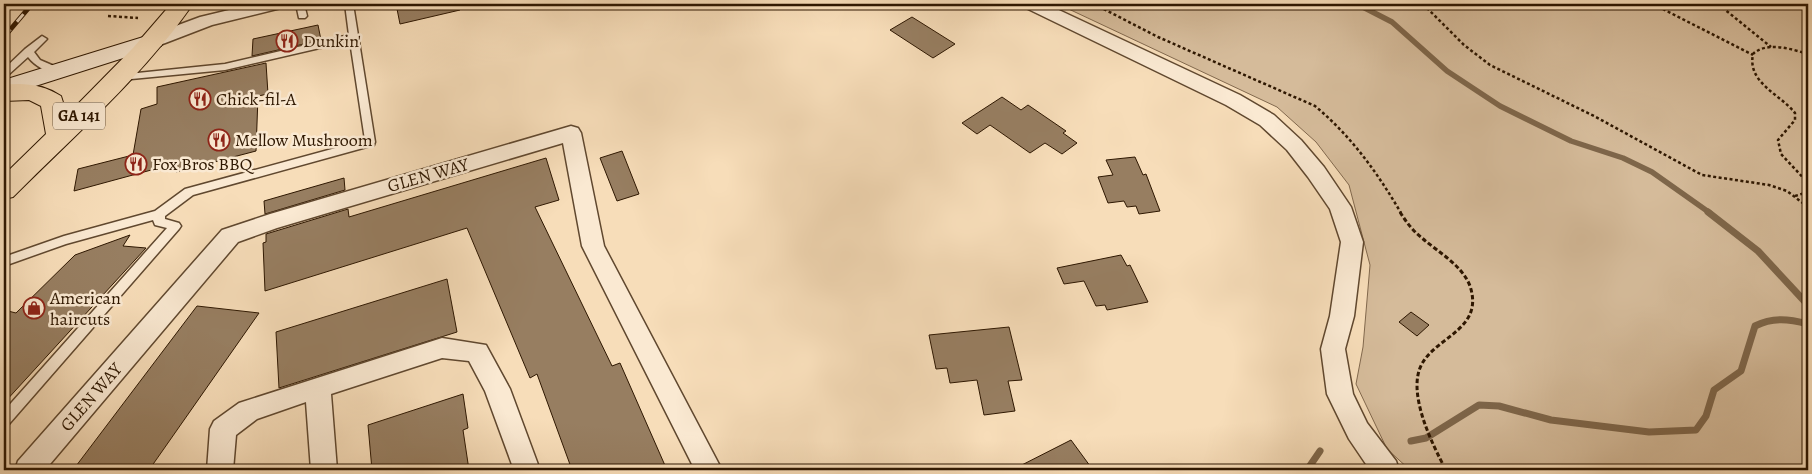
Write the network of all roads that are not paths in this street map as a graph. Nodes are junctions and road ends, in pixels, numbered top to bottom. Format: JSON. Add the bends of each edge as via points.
{"nodes":[{"id":1,"x":182,"y":4,"type":"edge"},
{"id":2,"x":275,"y":4,"type":"edge"},
{"id":3,"x":300,"y":4,"type":"edge"},
{"id":4,"x":349,"y":4,"type":"edge"},
{"id":5,"x":1032,"y":4,"type":"edge"},
{"id":6,"x":302,"y":16,"type":"dead end"},
{"id":7,"x":355,"y":37,"type":"junction"},
{"id":8,"x":42,"y":39,"type":"dead end"},
{"id":9,"x":153,"y":41,"type":"junction"},
{"id":10,"x":28,"y":51,"type":"junction"},
{"id":11,"x":58,"y":71,"type":"junction"},
{"id":12,"x":4,"y":74,"type":"edge"},
{"id":13,"x":120,"y":77,"type":"junction"},
{"id":14,"x":4,"y":88,"type":"edge"},
{"id":15,"x":4,"y":93,"type":"edge"},
{"id":16,"x":59,"y":135,"type":"junction"},
{"id":17,"x":4,"y":190,"type":"edge"},
{"id":18,"x":159,"y":214,"type":"junction"},
{"id":19,"x":4,"y":262,"type":"edge"},
{"id":20,"x":318,"y":387,"type":"junction"},
{"id":21,"x":4,"y":420,"type":"edge"},
{"id":22,"x":28,"y":470,"type":"edge"},
{"id":23,"x":220,"y":470,"type":"edge"},
{"id":24,"x":324,"y":470,"type":"edge"},
{"id":25,"x":527,"y":470,"type":"edge"},
{"id":26,"x":709,"y":470,"type":"edge"},
{"id":27,"x":1386,"y":470,"type":"edge"}],
"edges":[{"from":1,"to":9,"type":"highway","number":"GA 141"},
{"from":2,"to":9,"type":"street","via":[[206,21]]},
{"from":3,"to":6,"type":"lane"},
{"from":4,"to":7,"type":"lane"},
{"from":5,"to":27,"type":"street","via":[[1233,100],[1266,120],[1294,145],[1316,172],[1340,207],[1352,242],[1342,316],[1333,349],[1340,394],[1358,431]]},
{"from":7,"to":13,"type":"lane","via":[[225,67]]},
{"from":7,"to":18,"type":"lane","via":[[370,142],[189,192]]},
{"from":8,"to":10,"type":"lane"},
{"from":9,"to":11,"type":"street"},
{"from":9,"to":13,"type":"highway","number":"GA 141"},
{"from":10,"to":11,"type":"lane","via":[[37,62]]},
{"from":10,"to":12,"type":"lane"},
{"from":11,"to":14,"type":"street"},
{"from":13,"to":16,"type":"highway","number":"GA 141"},
{"from":15,"to":16,"type":"highway","via":[[30,92],[45,96],[52,102]]},
{"from":16,"to":17,"type":"highway","number":"GA 141"},
{"from":18,"to":19,"type":"lane","via":[[64,240]]},
{"from":18,"to":21,"type":"lane","via":[[158,222],[175,226]]},
{"from":20,"to":23,"type":"street","via":[[248,411],[223,429]]},
{"from":20,"to":24,"type":"street"},
{"from":20,"to":25,"type":"street","via":[[442,348],[477,352],[497,389]]},
{"from":22,"to":26,"type":"street","name":"GLEN WAY","via":[[230,236],[571,133],[593,246]]}]}
